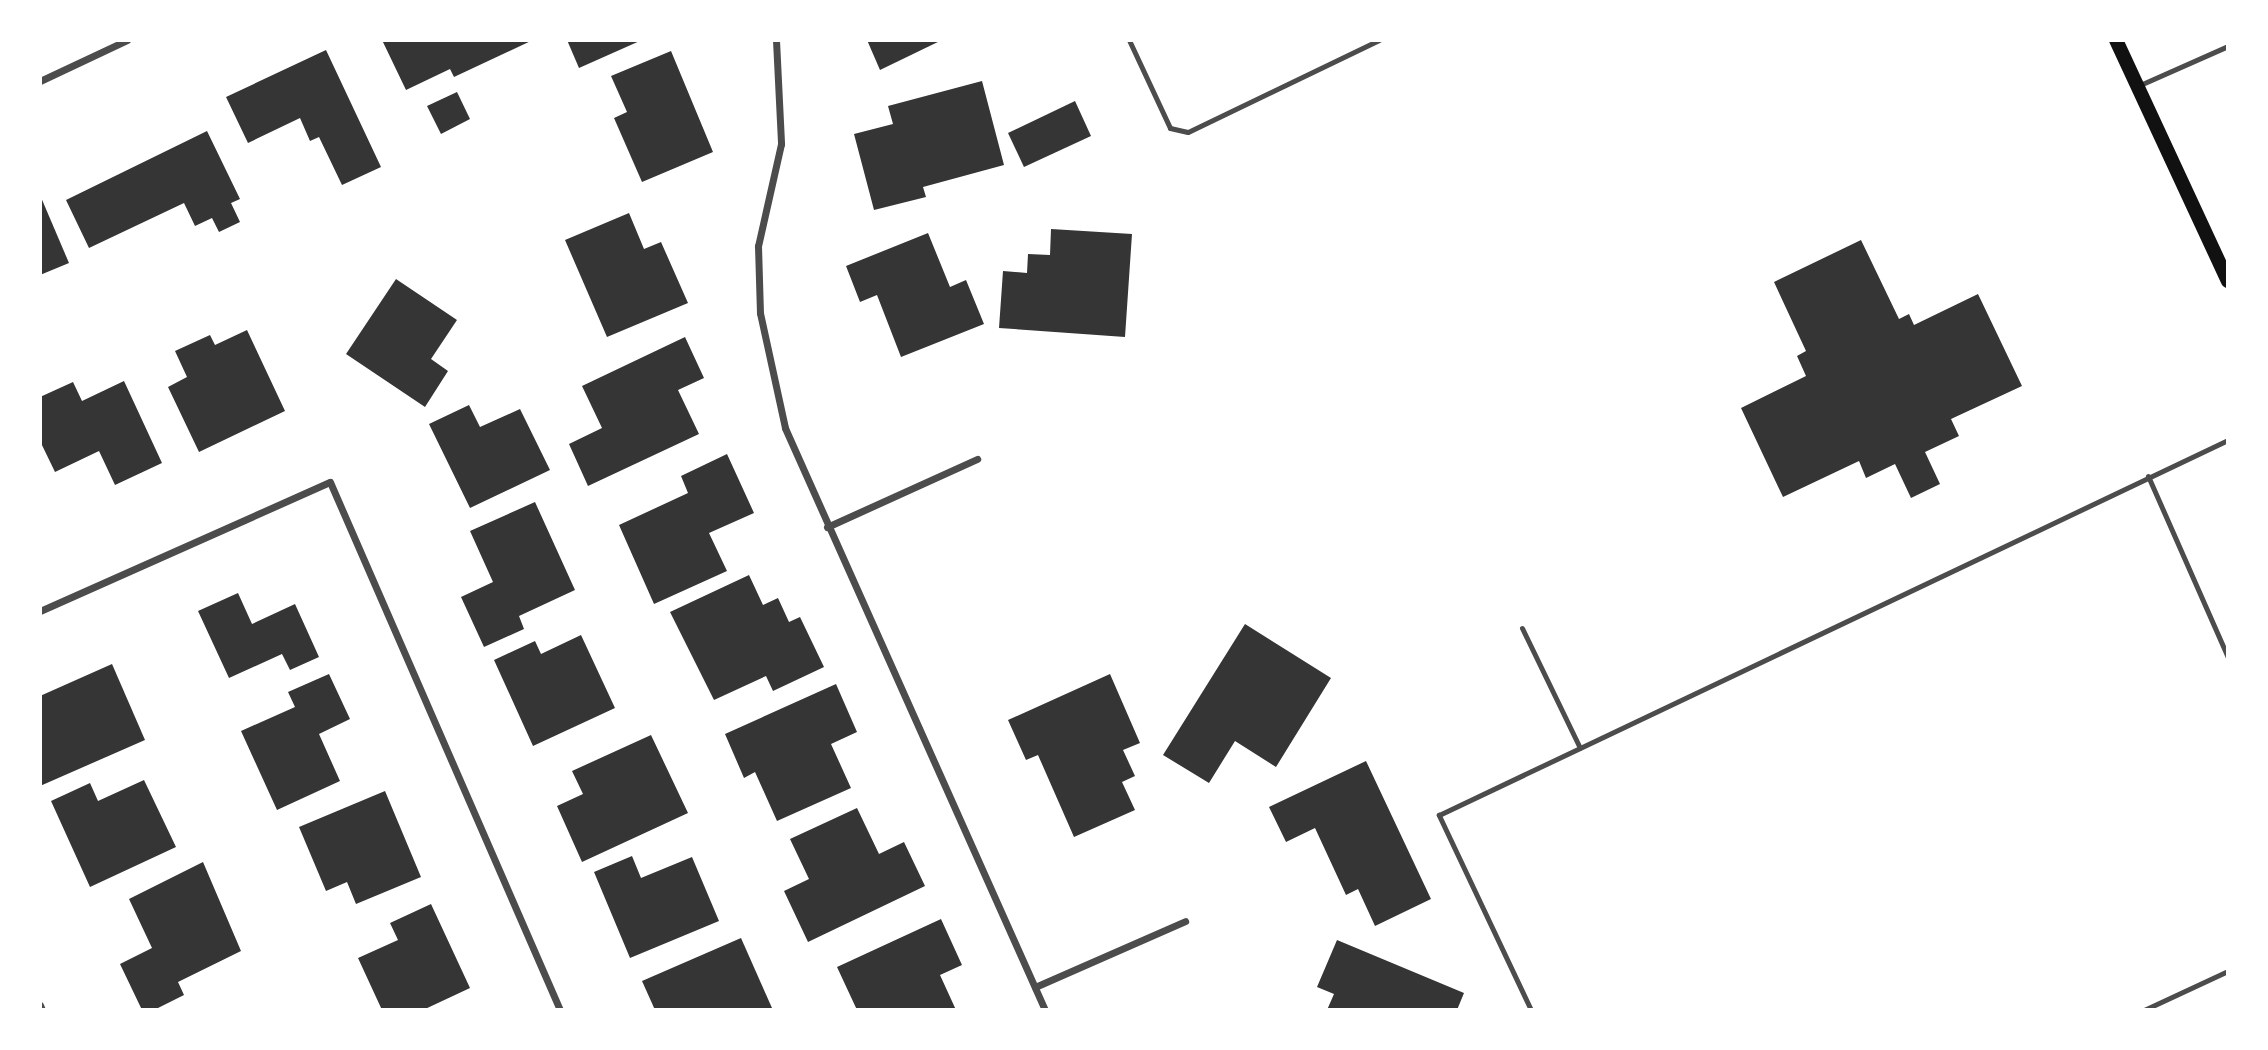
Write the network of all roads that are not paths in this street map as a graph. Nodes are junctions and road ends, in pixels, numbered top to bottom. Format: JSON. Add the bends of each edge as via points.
{"nodes":[{"id":1,"x":127,"y":40,"type":"edge"},
{"id":2,"x":776,"y":40,"type":"edge"},
{"id":3,"x":1129,"y":40,"type":"edge"},
{"id":4,"x":1378,"y":40,"type":"edge"},
{"id":5,"x":2116,"y":40,"type":"edge"},
{"id":6,"x":2228,"y":46,"type":"edge"},
{"id":7,"x":40,"y":81,"type":"edge"},
{"id":8,"x":2137,"y":86,"type":"junction"},
{"id":9,"x":2228,"y":281,"type":"edge"},
{"id":10,"x":2228,"y":440,"type":"edge"},
{"id":11,"x":977,"y":459,"type":"dead end"},
{"id":12,"x":2148,"y":476,"type":"junction"},
{"id":13,"x":827,"y":527,"type":"junction"},
{"id":14,"x":40,"y":611,"type":"edge"},
{"id":15,"x":1522,"y":628,"type":"dead end"},
{"id":16,"x":2228,"y":657,"type":"edge"},
{"id":17,"x":1580,"y":748,"type":"junction"},
{"id":18,"x":1185,"y":920,"type":"dead end"},
{"id":19,"x":2228,"y":971,"type":"edge"},
{"id":20,"x":1035,"y":987,"type":"junction"},
{"id":21,"x":560,"y":1010,"type":"edge"},
{"id":22,"x":1045,"y":1010,"type":"edge"},
{"id":23,"x":1531,"y":1010,"type":"edge"},
{"id":24,"x":2144,"y":1010,"type":"edge"}],
"edges":[{"from":1,"to":7,"type":"street"},
{"from":2,"to":13,"type":"street","via":[[781,144],[758,246],[760,313],[785,428]]},
{"from":3,"to":4,"type":"lane","via":[[1170,128],[1188,132]]},
{"from":5,"to":8,"type":"main road"},
{"from":6,"to":8,"type":"lane"},
{"from":8,"to":9,"type":"main road"},
{"from":10,"to":12,"type":"lane"},
{"from":11,"to":13,"type":"street"},
{"from":12,"to":16,"type":"lane"},
{"from":12,"to":17,"type":"lane"},
{"from":13,"to":20,"type":"street"},
{"from":14,"to":21,"type":"street","via":[[330,482]]},
{"from":15,"to":17,"type":"lane"},
{"from":17,"to":23,"type":"lane","via":[[1439,815]]},
{"from":18,"to":20,"type":"street"},
{"from":19,"to":24,"type":"lane"},
{"from":20,"to":22,"type":"street"}]}
